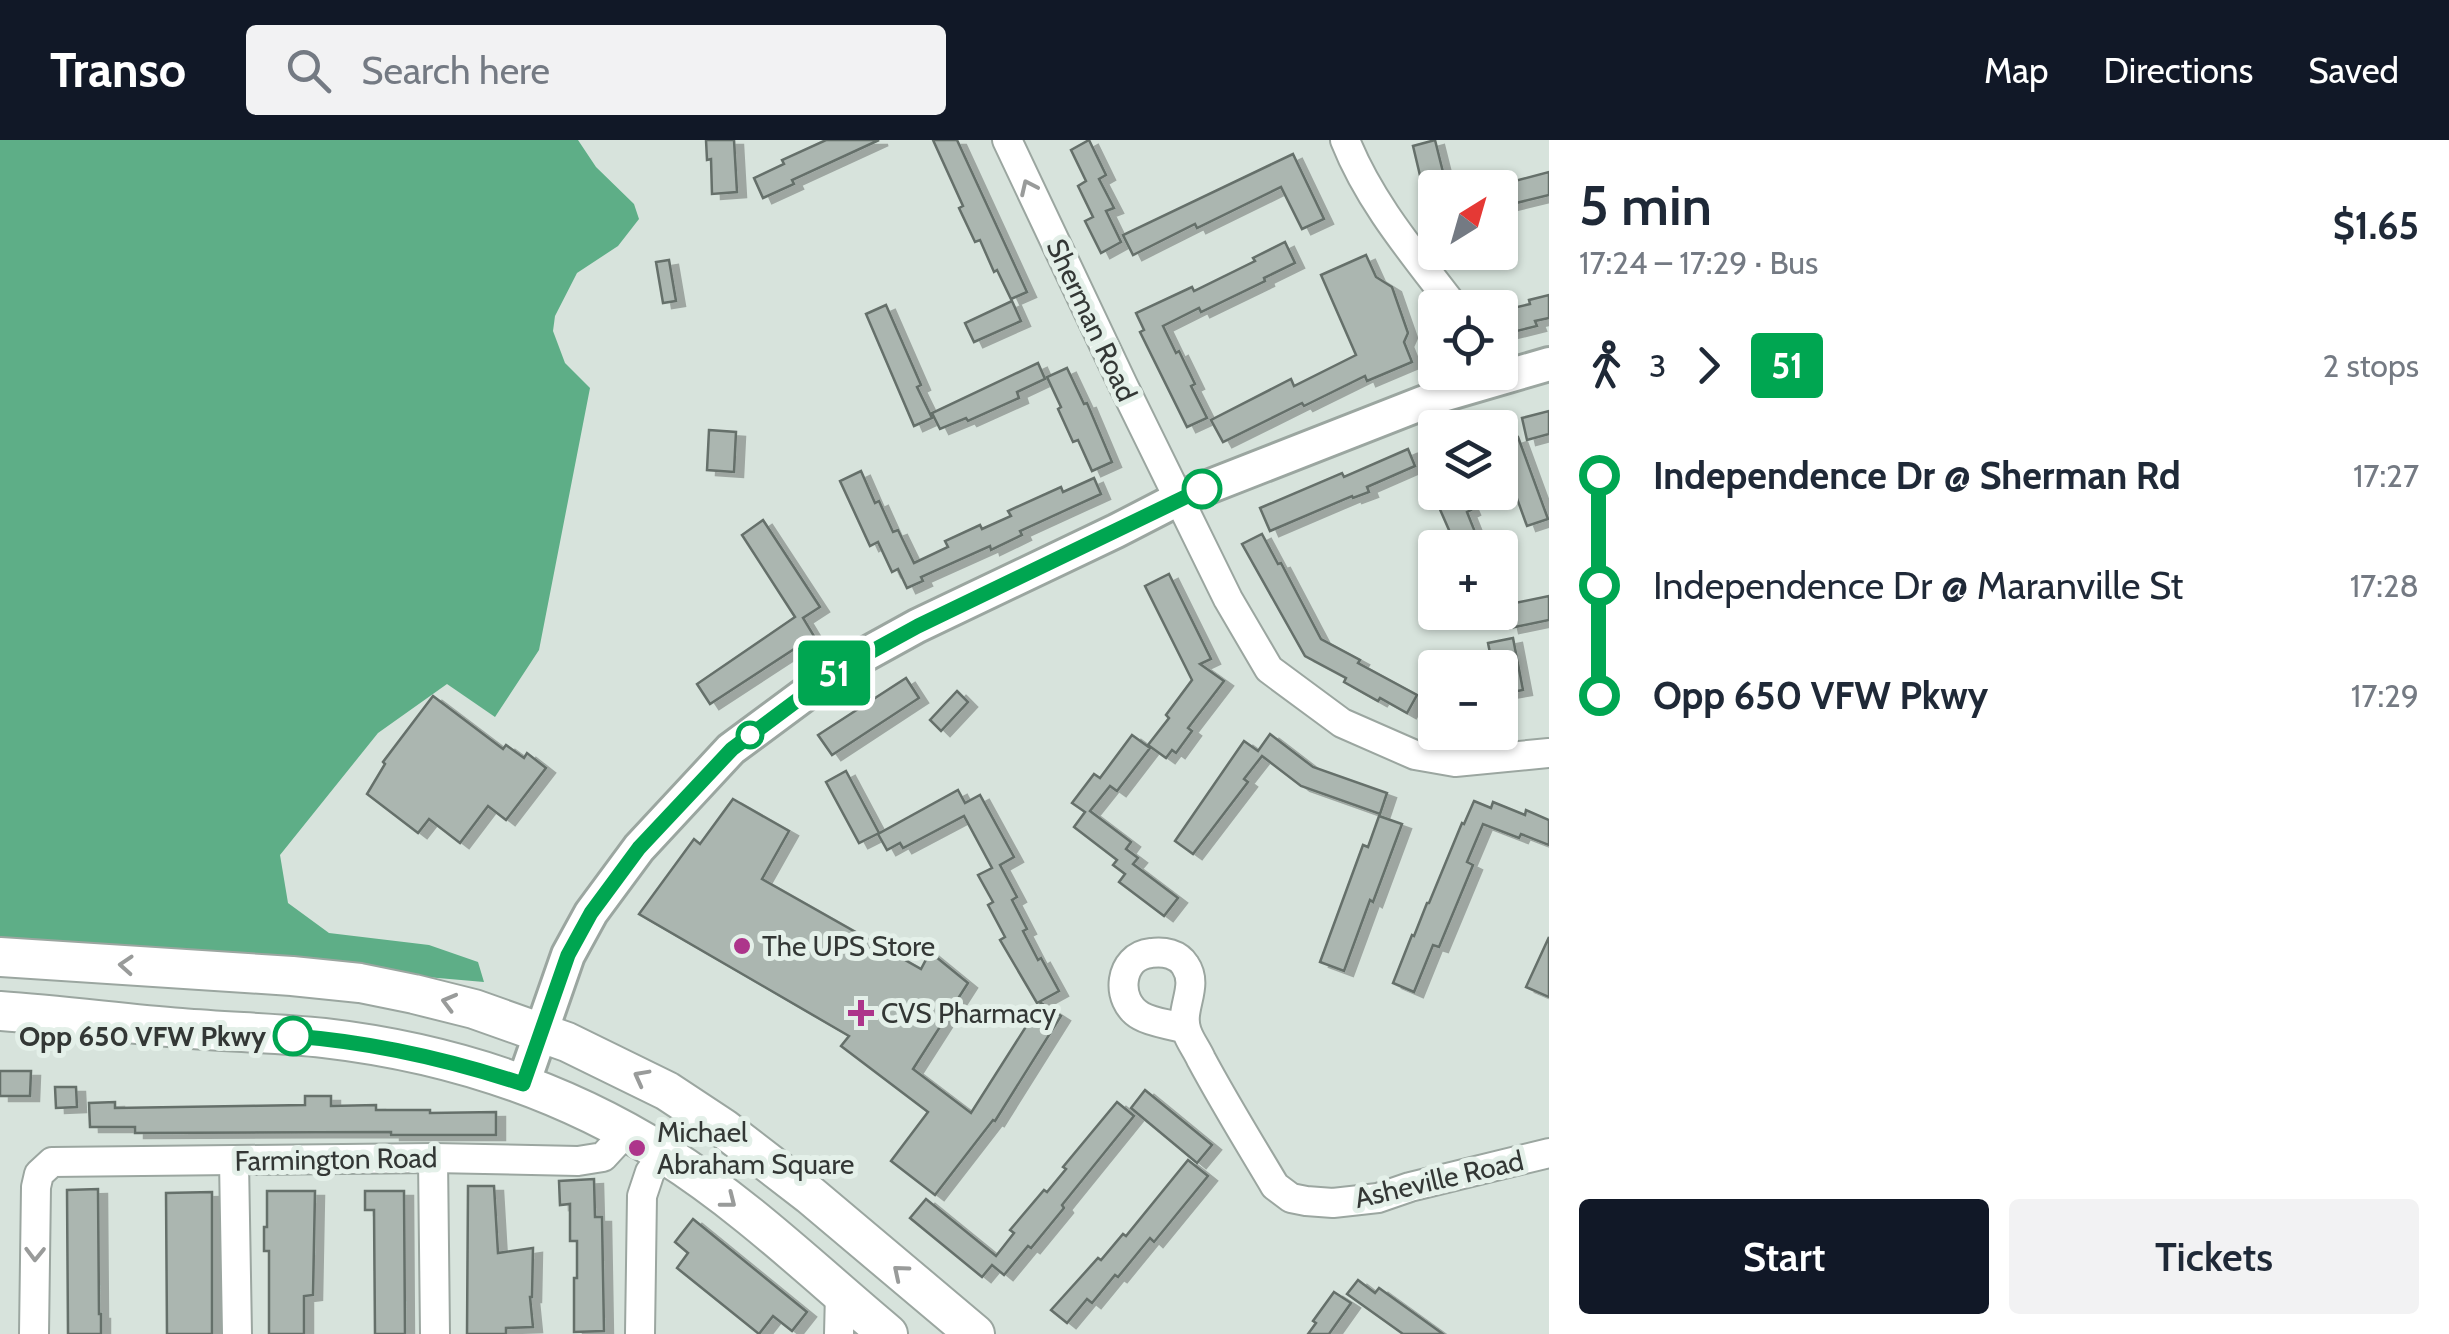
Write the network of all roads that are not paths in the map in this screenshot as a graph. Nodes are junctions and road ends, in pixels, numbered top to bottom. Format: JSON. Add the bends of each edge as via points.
{"nodes":[{"id":1,"x":1007,"y":140,"type":"edge"},
{"id":2,"x":1345,"y":140,"type":"edge"},
{"id":3,"x":1436,"y":290,"type":"edge"},
{"id":4,"x":1549,"y":364,"type":"edge"},
{"id":5,"x":1518,"y":371,"type":"edge"},
{"id":6,"x":1438,"y":390,"type":"edge"},
{"id":7,"x":1180,"y":498,"type":"junction"},
{"id":8,"x":1549,"y":753,"type":"edge"},
{"id":9,"x":0,"y":956,"type":"edge"},
{"id":10,"x":0,"y":1011,"type":"edge"},
{"id":11,"x":1185,"y":1029,"type":"dead end"},
{"id":12,"x":542,"y":1032,"type":"junction"},
{"id":13,"x":523,"y":1084,"type":"junction"},
{"id":14,"x":626,"y":1132,"type":"junction"},
{"id":15,"x":1549,"y":1153,"type":"edge"},
{"id":16,"x":664,"y":1154,"type":"junction"},
{"id":17,"x":434,"y":1158,"type":"junction"},
{"id":18,"x":234,"y":1161,"type":"junction"},
{"id":19,"x":840,"y":1293,"type":"junction"},
{"id":20,"x":954,"y":1328,"type":"edge"},
{"id":21,"x":34,"y":1334,"type":"edge"},
{"id":22,"x":237,"y":1334,"type":"edge"},
{"id":23,"x":435,"y":1334,"type":"edge"},
{"id":24,"x":640,"y":1334,"type":"edge"},
{"id":25,"x":839,"y":1334,"type":"edge"},
{"id":26,"x":888,"y":1334,"type":"edge"}],
"edges":[{"from":7,"to":1,"type":"street","name":"Sherman Road","one_way":true},
{"from":2,"to":3,"type":"street","via":[[1357,170]]},
{"from":4,"to":5,"type":"main road"},
{"from":6,"to":7,"type":"main road"},
{"from":7,"to":8,"type":"street","name":"Sherman Road","via":[[1270,669],[1342,724],[1414,755],[1454,762]]},
{"from":7,"to":12,"type":"main road","via":[[839,669],[732,749],[639,848],[591,913],[568,955]]},
{"from":12,"to":9,"type":"highway","one_way":true,"via":[[360,983]]},
{"from":10,"to":13,"type":"highway","via":[[363,1044]]},
{"from":11,"to":15,"type":"street","name":"Asheville Road","via":[[1275,1186],[1291,1198],[1378,1198]]},
{"from":12,"to":13,"type":"main road"},
{"from":20,"to":12,"type":"highway","one_way":true,"via":[[786,1176],[697,1110]]},
{"from":13,"to":14,"type":"highway"},
{"from":14,"to":16,"type":"highway"},
{"from":14,"to":17,"type":"street","name":"Farmington Road","via":[[595,1160]]},
{"from":16,"to":19,"type":"highway","one_way":true},
{"from":16,"to":24,"type":"street","via":[[642,1196]]},
{"from":17,"to":18,"type":"street","name":"Farmington Road"},
{"from":17,"to":23,"type":"street"},
{"from":18,"to":21,"type":"street","name":"Farmington Road","one_way":true,"via":[[52,1162],[36,1187]]},
{"from":18,"to":22,"type":"street"},
{"from":19,"to":25,"type":"street"},
{"from":19,"to":26,"type":"highway"}]}
